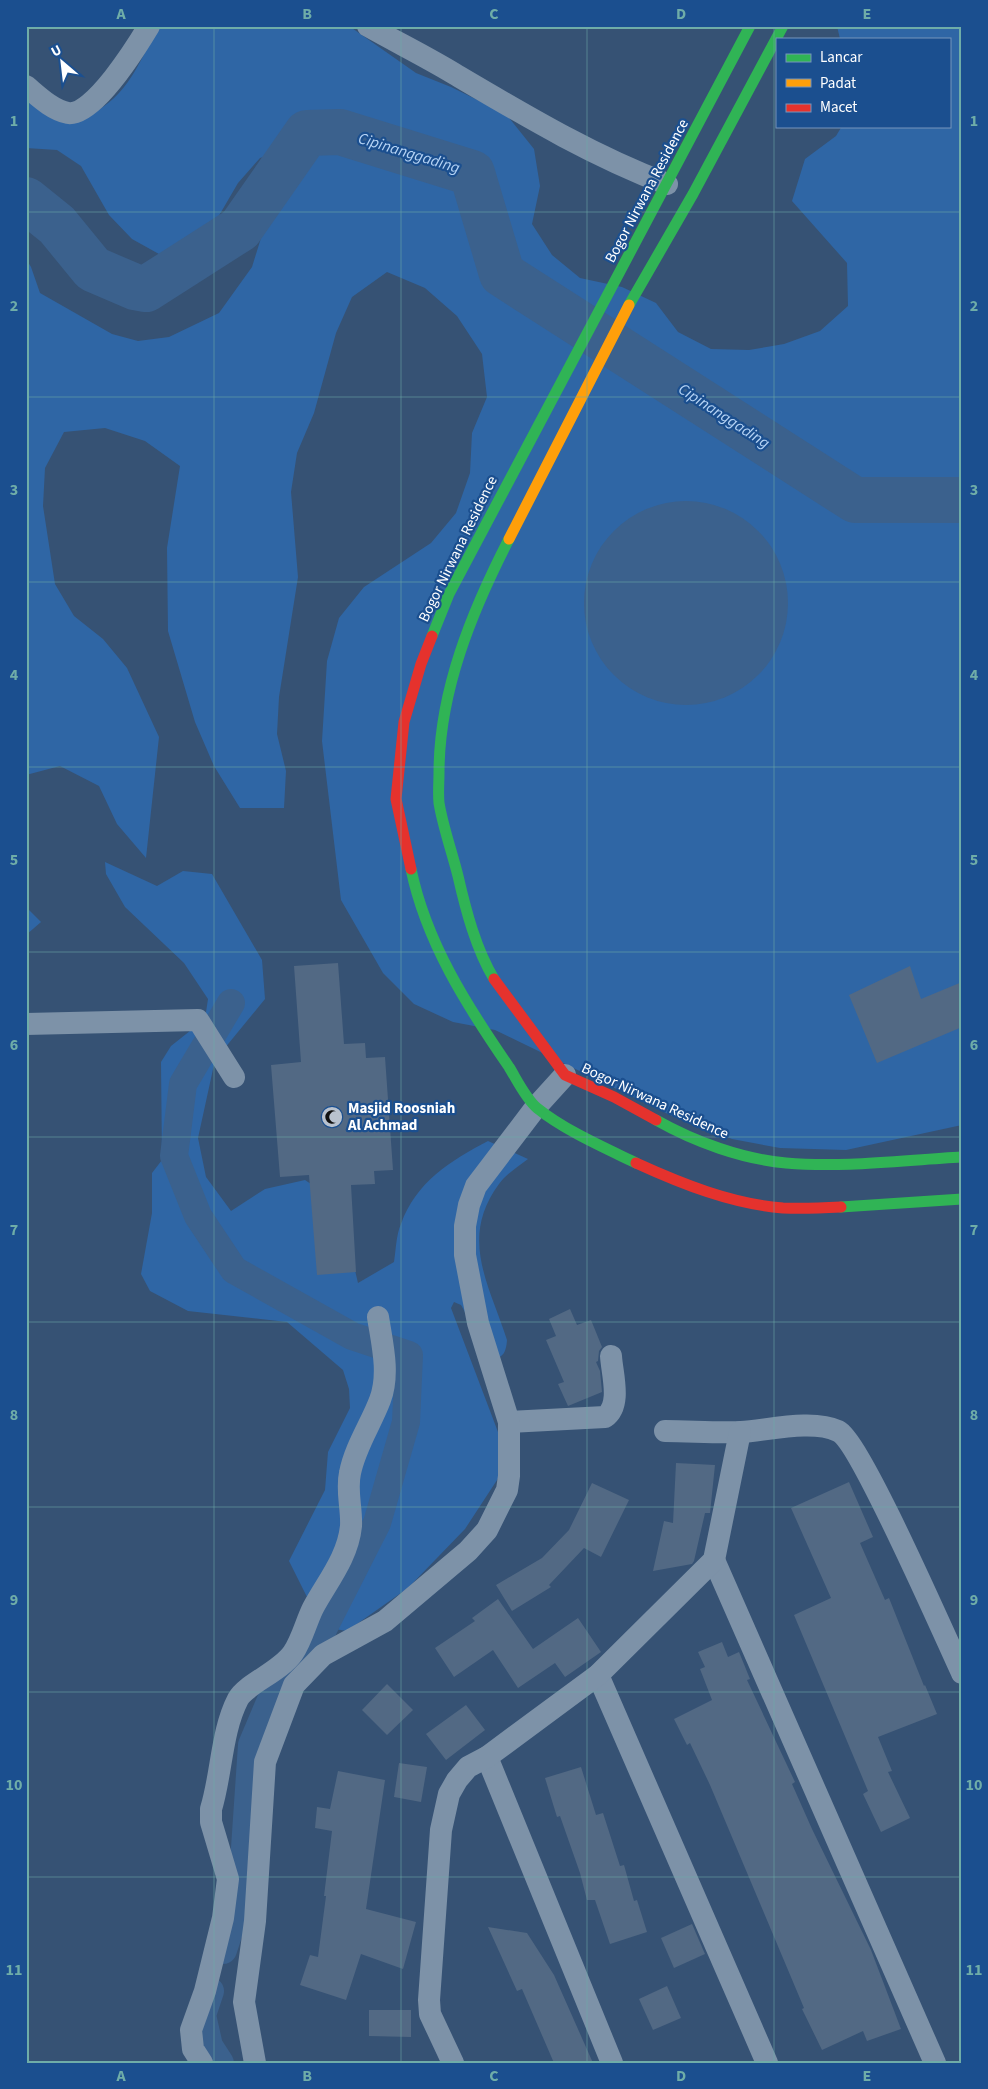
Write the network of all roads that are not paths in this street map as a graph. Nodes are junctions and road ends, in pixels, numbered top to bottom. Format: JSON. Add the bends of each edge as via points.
{"nodes":[{"id":1,"x":149,"y":26,"type":"edge"},
{"id":2,"x":368,"y":26,"type":"edge"},
{"id":3,"x":750,"y":26,"type":"edge"},
{"id":4,"x":783,"y":26,"type":"edge"},
{"id":5,"x":777,"y":38,"type":"edge"},
{"id":6,"x":776,"y":39,"type":"edge"},
{"id":7,"x":26,"y":86,"type":"edge"},
{"id":8,"x":667,"y":184,"type":"junction"},
{"id":9,"x":26,"y":1024,"type":"edge"},
{"id":10,"x":566,"y":1075,"type":"junction"},
{"id":11,"x":234,"y":1077,"type":"dead end"},
{"id":12,"x":536,"y":1107,"type":"junction"},
{"id":13,"x":962,"y":1157,"type":"edge"},
{"id":14,"x":962,"y":1199,"type":"edge"},
{"id":15,"x":378,"y":1317,"type":"dead end"},
{"id":16,"x":611,"y":1356,"type":"dead end"},
{"id":17,"x":509,"y":1422,"type":"junction"},
{"id":18,"x":665,"y":1431,"type":"dead end"},
{"id":19,"x":740,"y":1432,"type":"junction"},
{"id":20,"x":714,"y":1560,"type":"junction"},
{"id":21,"x":962,"y":1673,"type":"edge"},
{"id":22,"x":598,"y":1675,"type":"junction"},
{"id":23,"x":487,"y":1757,"type":"junction"},
{"id":24,"x":202,"y":2063,"type":"edge"},
{"id":25,"x":256,"y":2063,"type":"edge"},
{"id":26,"x":453,"y":2063,"type":"edge"},
{"id":27,"x":612,"y":2063,"type":"edge"},
{"id":28,"x":767,"y":2063,"type":"edge"},
{"id":29,"x":935,"y":2063,"type":"edge"}],
"edges":[{"from":1,"to":7,"type":"street","via":[[129,58],[91,104],[80,112],[68,113],[51,106]]},
{"from":2,"to":8,"type":"street","via":[[456,74],[551,132],[624,168]]},
{"from":3,"to":8,"type":"street","name":"Bogor Nirwana Residence"},
{"from":4,"to":5,"type":"street","name":"Bogor Nirwana Residence"},
{"from":6,"to":10,"type":"street","name":"Bogor Nirwana Residence","via":[[624,315],[489,579],[453,674],[439,745],[439,802],[467,914],[488,969],[500,989]]},
{"from":8,"to":12,"type":"street","name":"Bogor Nirwana Residence","via":[[449,594],[421,664],[404,722],[398,760],[396,799],[417,899],[432,939],[476,1019]]},
{"from":9,"to":11,"type":"street","via":[[198,1020]]},
{"from":10,"to":12,"type":"street"},
{"from":10,"to":13,"type":"street","name":"Bogor Nirwana Residence","via":[[668,1127],[730,1152],[784,1163],[824,1165]]},
{"from":12,"to":14,"type":"street","name":"Bogor Nirwana Residence","via":[[596,1144],[632,1161],[700,1190],[740,1200],[783,1208]]},
{"from":12,"to":17,"type":"street","via":[[476,1186],[465,1226],[465,1255],[478,1323]]},
{"from":15,"to":24,"type":"street","via":[[386,1374],[381,1398],[350,1473],[348,1502],[351,1526],[334,1576],[313,1608],[294,1653],[240,1696],[231,1715],[211,1809],[211,1822],[228,1879],[223,1918],[190,2030],[193,2049]]},
{"from":16,"to":17,"type":"street","via":[[615,1398],[613,1408],[605,1417]]},
{"from":17,"to":25,"type":"street","via":[[510,1476],[507,1490],[487,1530],[468,1551],[385,1620],[323,1655],[294,1685],[281,1716],[265,1762],[255,1921],[244,2002]]},
{"from":18,"to":19,"type":"street"},
{"from":19,"to":20,"type":"street"},
{"from":19,"to":21,"type":"street","via":[[821,1426],[840,1432],[854,1448],[876,1489]]},
{"from":20,"to":22,"type":"street"},
{"from":20,"to":29,"type":"street"},
{"from":22,"to":23,"type":"street"},
{"from":22,"to":28,"type":"street"},
{"from":23,"to":26,"type":"street","via":[[468,1767],[457,1780],[449,1794],[441,1830],[429,2000],[430,2014]]},
{"from":23,"to":27,"type":"street"}]}
